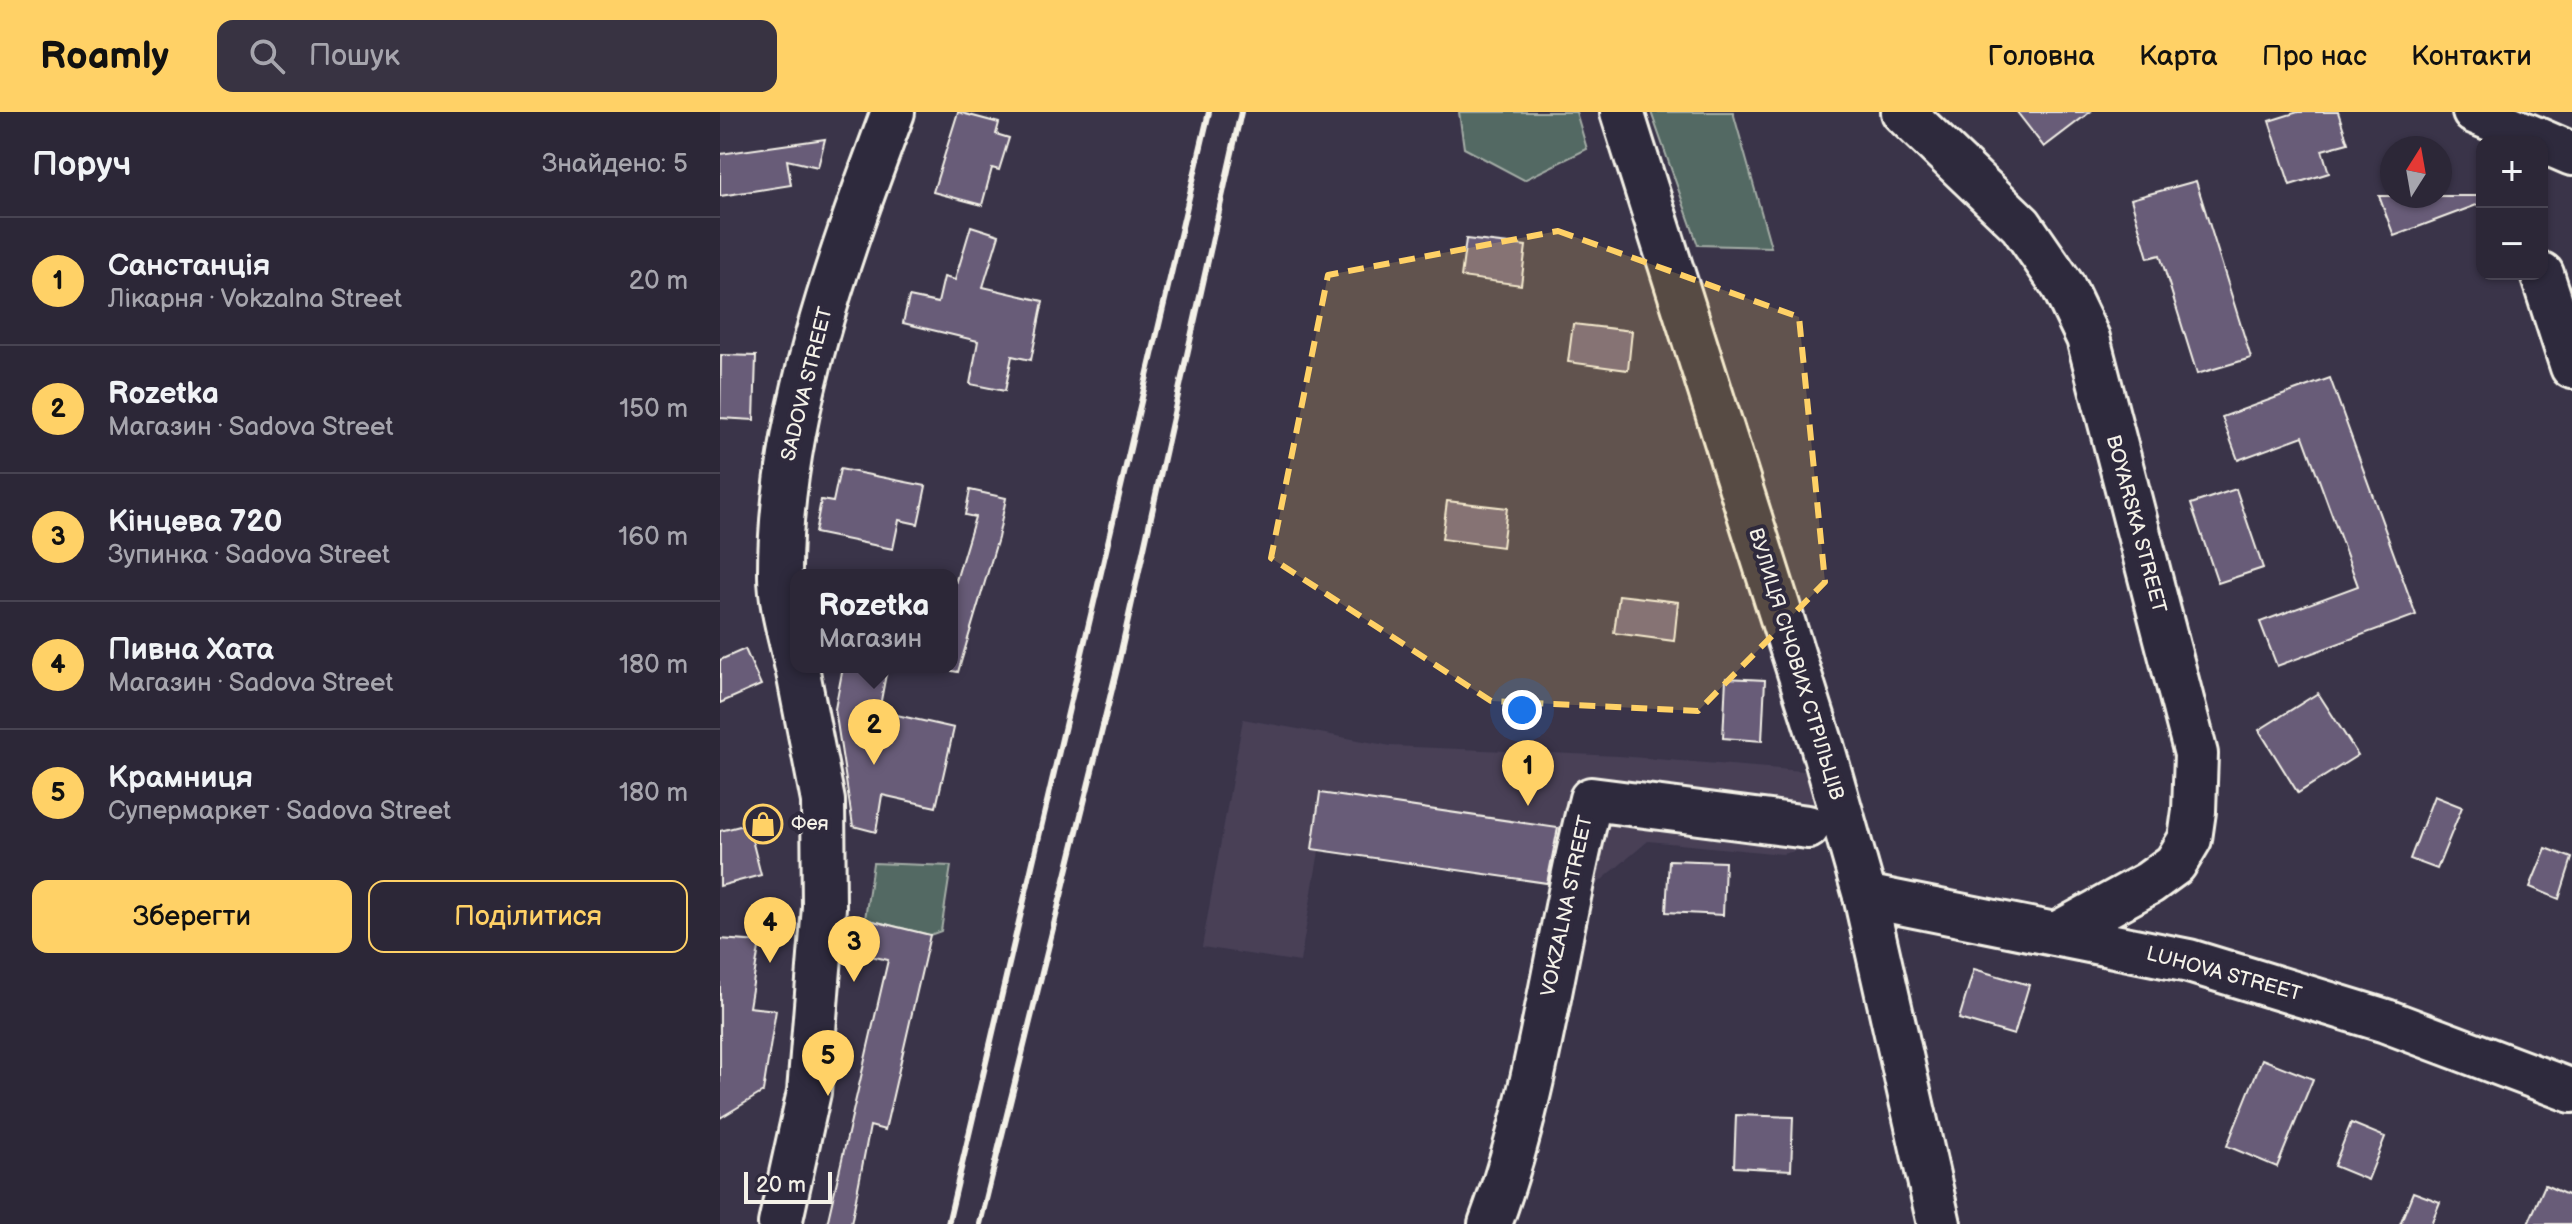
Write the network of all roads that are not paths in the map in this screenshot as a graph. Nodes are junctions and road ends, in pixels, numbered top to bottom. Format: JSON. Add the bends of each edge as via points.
{"nodes":[{"id":1,"x":893,"y":112,"type":"edge"},
{"id":2,"x":1622,"y":112,"type":"edge"},
{"id":3,"x":1903,"y":112,"type":"edge"},
{"id":4,"x":2474,"y":112,"type":"edge"},
{"id":5,"x":2516,"y":136,"type":"edge"},
{"id":6,"x":2548,"y":146,"type":"edge"},
{"id":7,"x":2572,"y":154,"type":"edge"},
{"id":8,"x":2544,"y":280,"type":"edge"},
{"id":9,"x":2572,"y":367,"type":"edge"},
{"id":10,"x":790,"y":635,"type":"edge"},
{"id":11,"x":797,"y":673,"type":"edge"},
{"id":12,"x":1808,"y":827,"type":"dead end"},
{"id":13,"x":1865,"y":896,"type":"junction"},
{"id":14,"x":2058,"y":933,"type":"junction"},
{"id":15,"x":2572,"y":1091,"type":"edge"},
{"id":16,"x":780,"y":1224,"type":"edge"},
{"id":17,"x":1490,"y":1224,"type":"edge"},
{"id":18,"x":1939,"y":1224,"type":"edge"}],
"edges":[{"from":1,"to":10,"type":"street","name":"SADOVA STREET","via":[[838,260],[784,477],[779,578]]},
{"from":2,"to":13,"type":"street","name":"ВУЛИЦЯ СІЧОВИХ СТРІЛЬЦІВ"},
{"from":3,"to":14,"type":"street","name":"BOYARSKA STREET","via":[[2021,225],[2063,286],[2088,338],[2196,754],[2190,839],[2175,864]]},
{"from":4,"to":5,"type":"street"},
{"from":6,"to":7,"type":"street"},
{"from":8,"to":9,"type":"street"},
{"from":11,"to":16,"type":"street","name":"SADOVA STREET","via":[[823,801],[824,907],[809,1092]]},
{"from":12,"to":17,"type":"street","name":"VOKZALNA STREET","via":[[1591,799],[1526,1107]]},
{"from":13,"to":14,"type":"street","name":"LUHOVA STREET"},
{"from":13,"to":18,"type":"street","name":"ВУЛИЦЯ СІЧОВИХ СТРІЛЬЦІВ"},
{"from":14,"to":15,"type":"street","name":"LUHOVA STREET","via":[[2189,961],[2386,1021]]}]}
